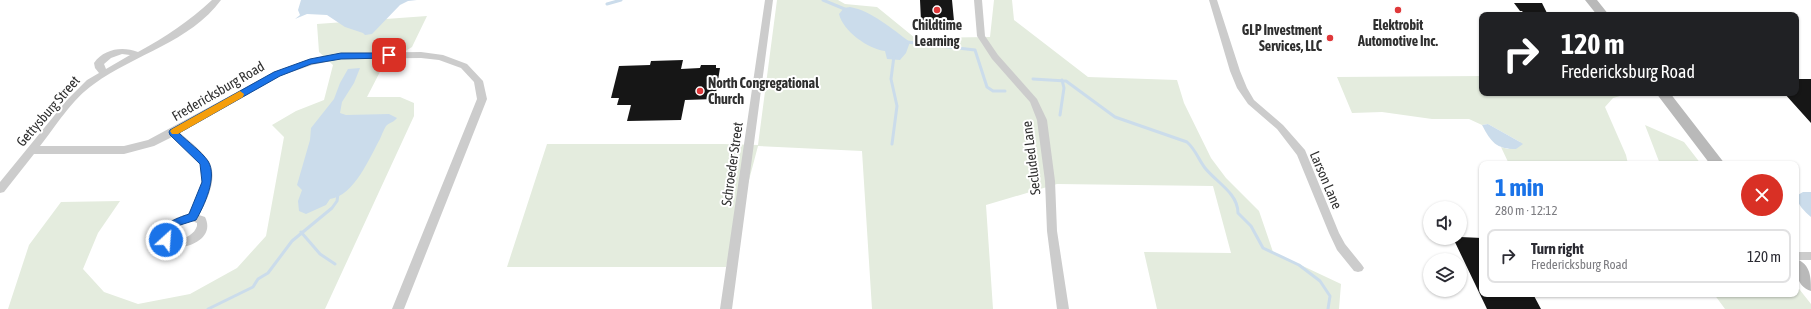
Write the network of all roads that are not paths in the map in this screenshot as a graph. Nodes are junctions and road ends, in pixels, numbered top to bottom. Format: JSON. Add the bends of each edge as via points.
{"nodes":[{"id":1,"x":217,"y":0,"type":"edge"},
{"id":2,"x":769,"y":0,"type":"edge"},
{"id":3,"x":978,"y":0,"type":"edge"},
{"id":4,"x":1213,"y":0,"type":"edge"},
{"id":5,"x":1591,"y":0,"type":"edge"},
{"id":6,"x":1601,"y":12,"type":"edge"},
{"id":7,"x":138,"y":55,"type":"junction"},
{"id":8,"x":105,"y":73,"type":"junction"},
{"id":9,"x":1665,"y":96,"type":"edge"},
{"id":10,"x":173,"y":132,"type":"junction"},
{"id":11,"x":32,"y":150,"type":"junction"},
{"id":12,"x":1716,"y":161,"type":"edge"},
{"id":13,"x":0,"y":189,"type":"edge"},
{"id":14,"x":192,"y":217,"type":"dead end"},
{"id":15,"x":1799,"y":256,"type":"edge"},
{"id":16,"x":1811,"y":256,"type":"edge"},
{"id":17,"x":1358,"y":268,"type":"dead end"},
{"id":18,"x":1802,"y":269,"type":"edge"},
{"id":19,"x":1811,"y":285,"type":"edge"},
{"id":20,"x":398,"y":309,"type":"edge"},
{"id":21,"x":726,"y":309,"type":"edge"},
{"id":22,"x":1063,"y":309,"type":"edge"}],
"edges":[{"from":1,"to":7,"type":"street","name":"Gettysburg Street","via":[[196,20],[166,41]]},
{"from":2,"to":21,"type":"street","name":"Schroeder Street"},
{"from":3,"to":22,"type":"street","name":"Secluded Lane","via":[[981,36],[1034,102],[1042,120],[1050,181],[1052,231]]},
{"from":4,"to":17,"type":"street","name":"Larson Lane","via":[[1242,88],[1251,102],[1280,127],[1301,153],[1334,233],[1341,247]]},
{"from":5,"to":6,"type":"street"},
{"from":7,"to":8,"type":"street","name":"Gettysburg Street"},
{"from":7,"to":8,"type":"street","via":[[125,51],[111,54],[99,63]]},
{"from":8,"to":11,"type":"street","name":"Gettysburg Street","via":[[90,82],[70,102]]},
{"from":9,"to":12,"type":"street"},
{"from":10,"to":11,"type":"street","name":"Fredericksburg Road","via":[[151,143],[124,150]]},
{"from":10,"to":14,"type":"street","via":[[205,163],[207,182]]},
{"from":10,"to":20,"type":"street","name":"Fredericksburg Road","via":[[277,74],[310,62],[341,56],[421,55],[440,57],[464,66],[478,81],[482,99]]},
{"from":11,"to":13,"type":"street","name":"Gettysburg Street"},
{"from":15,"to":16,"type":"street"},
{"from":18,"to":19,"type":"street"}]}
